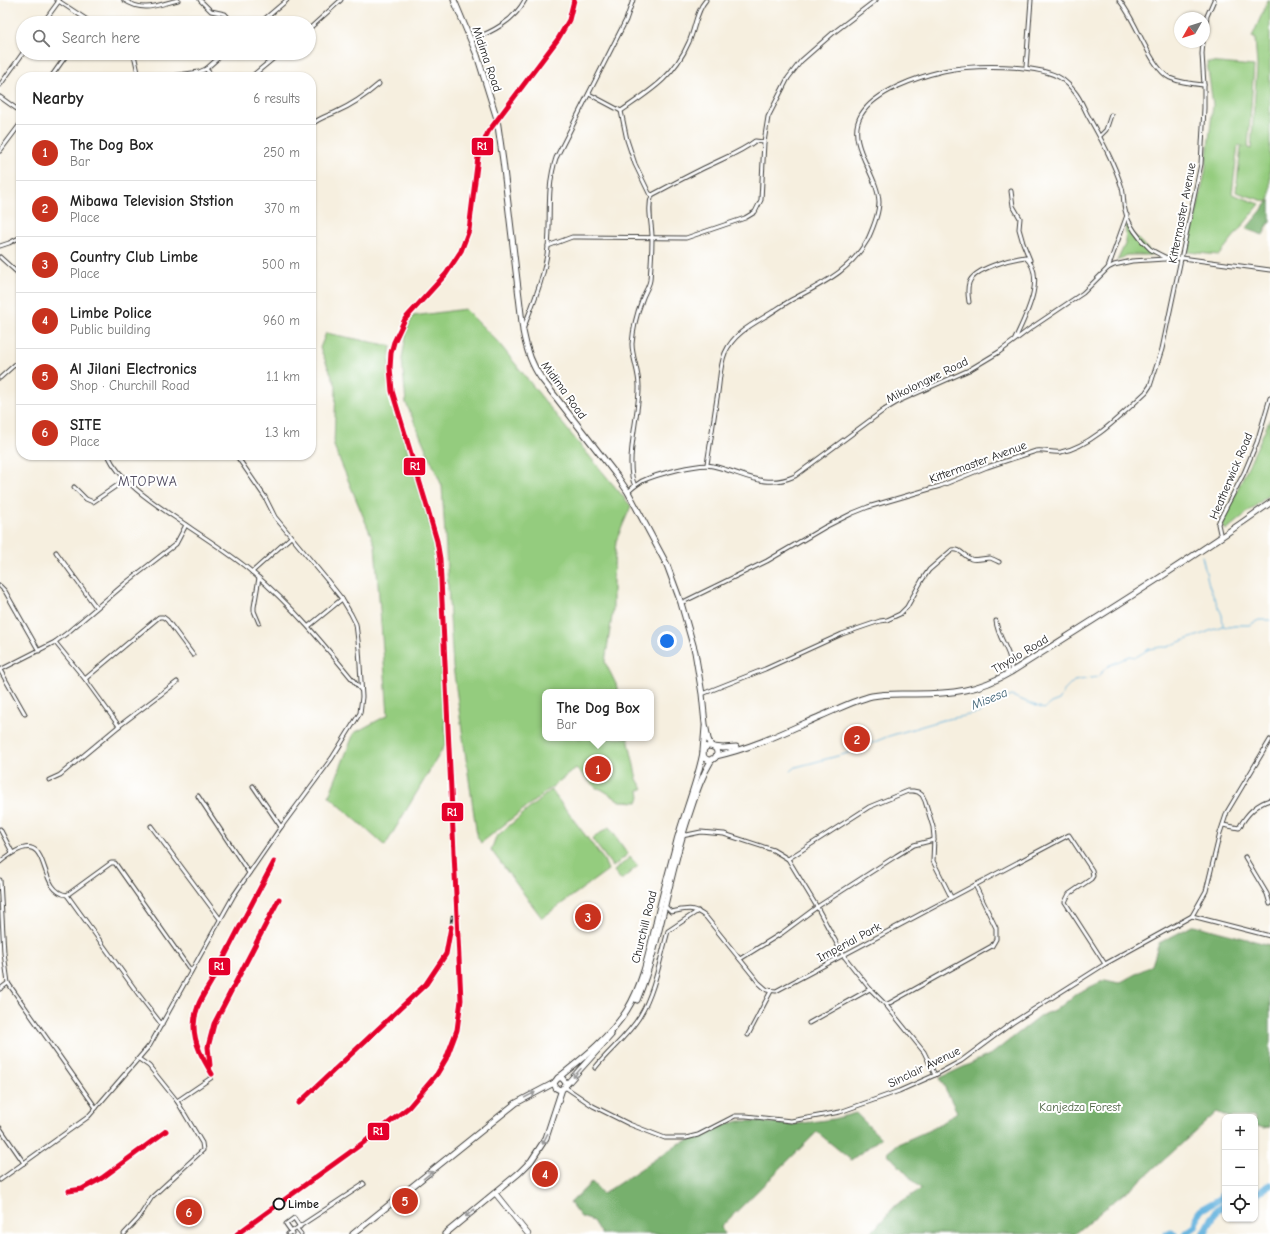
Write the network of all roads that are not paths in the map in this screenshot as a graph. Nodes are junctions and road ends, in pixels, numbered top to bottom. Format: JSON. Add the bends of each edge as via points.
{"nodes":[{"id":1,"x":124,"y":0,"type":"edge"},
{"id":2,"x":178,"y":0,"type":"edge"},
{"id":3,"x":200,"y":0,"type":"edge"},
{"id":4,"x":287,"y":0,"type":"edge"},
{"id":5,"x":341,"y":0,"type":"edge"},
{"id":6,"x":454,"y":0,"type":"edge"},
{"id":7,"x":526,"y":0,"type":"edge"},
{"id":8,"x":633,"y":0,"type":"edge"},
{"id":9,"x":706,"y":0,"type":"edge"},
{"id":10,"x":876,"y":0,"type":"edge"},
{"id":11,"x":1031,"y":0,"type":"edge"},
{"id":12,"x":1119,"y":0,"type":"edge"},
{"id":13,"x":1214,"y":0,"type":"edge"},
{"id":14,"x":58,"y":1,"type":"edge"},
{"id":15,"x":1209,"y":12,"type":"edge"},
{"id":16,"x":48,"y":16,"type":"edge"},
{"id":17,"x":81,"y":16,"type":"edge"},
{"id":18,"x":226,"y":16,"type":"edge"},
{"id":19,"x":268,"y":16,"type":"edge"},
{"id":20,"x":316,"y":23,"type":"edge"},
{"id":21,"x":471,"y":40,"type":"junction"},
{"id":22,"x":1202,"y":48,"type":"edge"},
{"id":23,"x":18,"y":60,"type":"edge"},
{"id":24,"x":63,"y":60,"type":"edge"},
{"id":25,"x":135,"y":60,"type":"edge"},
{"id":26,"x":216,"y":60,"type":"edge"},
{"id":27,"x":272,"y":60,"type":"edge"},
{"id":28,"x":1026,"y":67,"type":"junction"},
{"id":29,"x":206,"y":69,"type":"junction"},
{"id":30,"x":55,"y":72,"type":"edge"},
{"id":31,"x":138,"y":72,"type":"edge"},
{"id":32,"x":199,"y":72,"type":"edge"},
{"id":33,"x":209,"y":72,"type":"edge"},
{"id":34,"x":257,"y":72,"type":"edge"},
{"id":35,"x":379,"y":84,"type":"dead end"},
{"id":36,"x":0,"y":85,"type":"edge"},
{"id":37,"x":1204,"y":85,"type":"junction"},
{"id":38,"x":589,"y":94,"type":"junction"},
{"id":39,"x":0,"y":97,"type":"edge"},
{"id":40,"x":16,"y":108,"type":"edge"},
{"id":41,"x":621,"y":111,"type":"junction"},
{"id":42,"x":1111,"y":115,"type":"dead end"},
{"id":43,"x":316,"y":122,"type":"edge"},
{"id":44,"x":16,"y":130,"type":"edge"},
{"id":45,"x":1100,"y":136,"type":"junction"},
{"id":46,"x":764,"y":142,"type":"junction"},
{"id":47,"x":0,"y":151,"type":"edge"},
{"id":48,"x":1011,"y":192,"type":"dead end"},
{"id":49,"x":652,"y":195,"type":"junction"},
{"id":50,"x":1126,"y":215,"type":"junction"},
{"id":51,"x":652,"y":237,"type":"junction"},
{"id":52,"x":16,"y":240,"type":"edge"},
{"id":53,"x":0,"y":246,"type":"edge"},
{"id":54,"x":548,"y":246,"type":"junction"},
{"id":55,"x":0,"y":257,"type":"edge"},
{"id":56,"x":1182,"y":258,"type":"junction"},
{"id":57,"x":1169,"y":259,"type":"junction"},
{"id":58,"x":1030,"y":262,"type":"junction"},
{"id":59,"x":1108,"y":268,"type":"junction"},
{"id":60,"x":1270,"y":270,"type":"edge"},
{"id":61,"x":16,"y":271,"type":"edge"},
{"id":62,"x":969,"y":302,"type":"dead end"},
{"id":63,"x":523,"y":331,"type":"junction"},
{"id":64,"x":1014,"y":341,"type":"junction"},
{"id":65,"x":16,"y":364,"type":"edge"},
{"id":66,"x":0,"y":378,"type":"edge"},
{"id":67,"x":1270,"y":398,"type":"edge"},
{"id":68,"x":110,"y":460,"type":"edge"},
{"id":69,"x":240,"y":460,"type":"edge"},
{"id":70,"x":708,"y":464,"type":"junction"},
{"id":71,"x":126,"y":480,"type":"junction"},
{"id":72,"x":634,"y":486,"type":"junction"},
{"id":73,"x":74,"y":487,"type":"dead end"},
{"id":74,"x":628,"y":492,"type":"junction"},
{"id":75,"x":1270,"y":502,"type":"edge"},
{"id":76,"x":186,"y":525,"type":"junction"},
{"id":77,"x":291,"y":537,"type":"junction"},
{"id":78,"x":1221,"y":538,"type":"junction"},
{"id":79,"x":56,"y":552,"type":"dead end"},
{"id":80,"x":999,"y":562,"type":"dead end"},
{"id":81,"x":252,"y":572,"type":"junction"},
{"id":82,"x":260,"y":578,"type":"junction"},
{"id":83,"x":0,"y":586,"type":"edge"},
{"id":84,"x":342,"y":599,"type":"junction"},
{"id":85,"x":681,"y":603,"type":"junction"},
{"id":86,"x":96,"y":607,"type":"junction"},
{"id":87,"x":996,"y":621,"type":"dead end"},
{"id":88,"x":259,"y":623,"type":"dead end"},
{"id":89,"x":309,"y":626,"type":"junction"},
{"id":90,"x":56,"y":642,"type":"junction"},
{"id":91,"x":39,"y":651,"type":"junction"},
{"id":92,"x":193,"y":655,"type":"dead end"},
{"id":93,"x":0,"y":670,"type":"edge"},
{"id":94,"x":1011,"y":672,"type":"junction"},
{"id":95,"x":85,"y":679,"type":"junction"},
{"id":96,"x":177,"y":682,"type":"dead end"},
{"id":97,"x":361,"y":691,"type":"junction"},
{"id":98,"x":702,"y":694,"type":"junction"},
{"id":99,"x":25,"y":714,"type":"dead end"},
{"id":100,"x":705,"y":724,"type":"junction"},
{"id":101,"x":119,"y":726,"type":"junction"},
{"id":102,"x":1270,"y":740,"type":"edge"},
{"id":103,"x":712,"y":746,"type":"junction"},
{"id":104,"x":750,"y":746,"type":"junction"},
{"id":105,"x":1266,"y":748,"type":"junction"},
{"id":106,"x":1270,"y":750,"type":"edge"},
{"id":107,"x":703,"y":752,"type":"junction"},
{"id":108,"x":714,"y":758,"type":"junction"},
{"id":109,"x":49,"y":780,"type":"dead end"},
{"id":110,"x":253,"y":786,"type":"dead end"},
{"id":111,"x":198,"y":796,"type":"dead end"},
{"id":112,"x":1270,"y":800,"type":"edge"},
{"id":113,"x":1223,"y":825,"type":"junction"},
{"id":114,"x":150,"y":826,"type":"dead end"},
{"id":115,"x":281,"y":827,"type":"junction"},
{"id":116,"x":0,"y":829,"type":"edge"},
{"id":117,"x":680,"y":836,"type":"junction"},
{"id":118,"x":934,"y":840,"type":"junction"},
{"id":119,"x":12,"y":852,"type":"junction"},
{"id":120,"x":1245,"y":857,"type":"dead end"},
{"id":121,"x":788,"y":859,"type":"junction"},
{"id":122,"x":0,"y":862,"type":"edge"},
{"id":123,"x":249,"y":873,"type":"junction"},
{"id":124,"x":0,"y":880,"type":"edge"},
{"id":125,"x":975,"y":885,"type":"junction"},
{"id":126,"x":67,"y":895,"type":"junction"},
{"id":127,"x":951,"y":897,"type":"junction"},
{"id":128,"x":661,"y":902,"type":"junction"},
{"id":129,"x":1270,"y":904,"type":"edge"},
{"id":130,"x":665,"y":907,"type":"junction"},
{"id":131,"x":817,"y":907,"type":"junction"},
{"id":132,"x":698,"y":911,"type":"junction"},
{"id":133,"x":1192,"y":916,"type":"junction"},
{"id":134,"x":220,"y":919,"type":"junction"},
{"id":135,"x":1270,"y":936,"type":"edge"},
{"id":136,"x":843,"y":955,"type":"junction"},
{"id":137,"x":740,"y":960,"type":"junction"},
{"id":138,"x":1105,"y":964,"type":"junction"},
{"id":139,"x":191,"y":971,"type":"junction"},
{"id":140,"x":8,"y":983,"type":"junction"},
{"id":141,"x":0,"y":988,"type":"edge"},
{"id":142,"x":870,"y":989,"type":"junction"},
{"id":143,"x":771,"y":991,"type":"junction"},
{"id":144,"x":886,"y":1005,"type":"junction"},
{"id":145,"x":809,"y":1023,"type":"dead end"},
{"id":146,"x":162,"y":1025,"type":"junction"},
{"id":147,"x":748,"y":1036,"type":"dead end"},
{"id":148,"x":139,"y":1059,"type":"junction"},
{"id":149,"x":595,"y":1068,"type":"dead end"},
{"id":150,"x":935,"y":1075,"type":"junction"},
{"id":151,"x":211,"y":1078,"type":"dead end"},
{"id":152,"x":558,"y":1078,"type":"junction"},
{"id":153,"x":554,"y":1083,"type":"junction"},
{"id":154,"x":565,"y":1087,"type":"junction"},
{"id":155,"x":177,"y":1101,"type":"junction"},
{"id":156,"x":96,"y":1108,"type":"junction"},
{"id":157,"x":0,"y":1128,"type":"edge"},
{"id":158,"x":24,"y":1163,"type":"junction"},
{"id":159,"x":0,"y":1180,"type":"edge"},
{"id":160,"x":363,"y":1183,"type":"dead end"},
{"id":161,"x":495,"y":1193,"type":"junction"},
{"id":162,"x":299,"y":1228,"type":"junction"},
{"id":163,"x":291,"y":1233,"type":"edge"},
{"id":164,"x":124,"y":1234,"type":"edge"},
{"id":165,"x":301,"y":1234,"type":"edge"},
{"id":166,"x":353,"y":1234,"type":"edge"},
{"id":167,"x":445,"y":1234,"type":"edge"},
{"id":168,"x":528,"y":1234,"type":"edge"}],
"edges":[{"from":1,"to":2,"type":"street","via":[[134,6],[150,7]]},
{"from":3,"to":18,"type":"street","via":[[211,11]]},
{"from":4,"to":19,"type":"street"},
{"from":5,"to":20,"type":"street"},
{"from":6,"to":21,"type":"main road","name":"Midima Road"},
{"from":7,"to":21,"type":"street","via":[[519,10],[490,33]]},
{"from":8,"to":38,"type":"street","via":[[626,20]]},
{"from":9,"to":41,"type":"street","via":[[700,10],[690,42],[671,72],[658,85]]},
{"from":10,"to":46,"type":"street","via":[[801,61],[770,112]]},
{"from":11,"to":28,"type":"street"},
{"from":12,"to":37,"type":"street","via":[[1159,68],[1170,78]]},
{"from":13,"to":15,"type":"street"},
{"from":14,"to":16,"type":"street"},
{"from":14,"to":17,"type":"street"},
{"from":21,"to":63,"type":"main road","name":"Midima Road","via":[[497,123]]},
{"from":22,"to":37,"type":"street","name":"Kittermaster Avenue"},
{"from":23,"to":36,"type":"street"},
{"from":24,"to":30,"type":"street"},
{"from":25,"to":31,"type":"street"},
{"from":26,"to":29,"type":"street"},
{"from":27,"to":34,"type":"street"},
{"from":28,"to":45,"type":"street","via":[[1051,73],[1063,80],[1074,91]]},
{"from":28,"to":70,"type":"street","via":[[958,68],[928,74],[893,88],[877,98],[861,115],[857,134],[860,149],[879,199],[871,231],[846,267],[747,328],[729,347],[722,364]]},
{"from":29,"to":32,"type":"street"},
{"from":29,"to":33,"type":"street"},
{"from":35,"to":43,"type":"street","via":[[354,103]]},
{"from":37,"to":56,"type":"street","name":"Kittermaster Avenue","via":[[1201,164]]},
{"from":38,"to":41,"type":"street"},
{"from":38,"to":54,"type":"street","via":[[553,167],[548,199]]},
{"from":39,"to":40,"type":"street"},
{"from":41,"to":49,"type":"street","via":[[627,140]]},
{"from":42,"to":45,"type":"street","via":[[1106,130]]},
{"from":44,"to":47,"type":"street"},
{"from":45,"to":50,"type":"street","via":[[1122,189]]},
{"from":46,"to":49,"type":"street","via":[[755,141],[725,159]]},
{"from":46,"to":51,"type":"street","via":[[762,195],[757,209],[752,214],[686,238]]},
{"from":48,"to":58,"type":"street"},
{"from":49,"to":51,"type":"street"},
{"from":50,"to":57,"type":"street","via":[[1142,240],[1152,250]]},
{"from":50,"to":59,"type":"street"},
{"from":51,"to":54,"type":"street","via":[[572,237]]},
{"from":51,"to":72,"type":"street","via":[[649,282],[641,302],[632,345],[640,390],[632,458]]},
{"from":52,"to":53,"type":"street"},
{"from":54,"to":63,"type":"street","via":[[544,270]]},
{"from":55,"to":61,"type":"street"},
{"from":56,"to":57,"type":"street","name":"Mikolongwe Road"},
{"from":56,"to":60,"type":"street"},
{"from":56,"to":85,"type":"street","name":"Kittermaster Avenue","via":[[1162,349],[1150,386],[1110,424],[1091,438],[1068,450],[1036,451],[940,486],[868,507],[743,574]]},
{"from":57,"to":59,"type":"street","name":"Mikolongwe Road","via":[[1132,261]]},
{"from":58,"to":62,"type":"street","via":[[1025,257],[1016,258],[977,274],[969,284]]},
{"from":58,"to":64,"type":"street","via":[[1034,272],[1034,293]]},
{"from":59,"to":64,"type":"street","name":"Mikolongwe Road","via":[[1083,293]]},
{"from":63,"to":74,"type":"main road","name":"Midima Road","via":[[526,347],[537,372]]},
{"from":64,"to":70,"type":"street","name":"Mikolongwe Road","via":[[969,370],[889,407],[803,471],[788,479],[776,482],[763,481]]},
{"from":65,"to":66,"type":"street"},
{"from":67,"to":78,"type":"street","name":"Heatherwick Road","via":[[1257,442],[1218,524]]},
{"from":68,"to":71,"type":"street"},
{"from":69,"to":77,"type":"street","via":[[258,485],[275,517]]},
{"from":70,"to":72,"type":"street","name":"Mikolongwe Road","via":[[664,474]]},
{"from":71,"to":73,"type":"street","via":[[93,502]]},
{"from":71,"to":76,"type":"street"},
{"from":72,"to":74,"type":"street","name":"Mikolongwe Road"},
{"from":74,"to":85,"type":"main road","name":"Midima Road","via":[[667,565]]},
{"from":75,"to":78,"type":"main road","name":"Thyolo Road"},
{"from":76,"to":81,"type":"street"},
{"from":76,"to":86,"type":"street","via":[[176,544]]},
{"from":77,"to":81,"type":"street"},
{"from":77,"to":84,"type":"street"},
{"from":78,"to":94,"type":"main road","name":"Thyolo Road"},
{"from":79,"to":86,"type":"street"},
{"from":80,"to":98,"type":"street","via":[[990,558],[974,560],[960,550],[952,550],[929,570],[900,614],[842,634]]},
{"from":81,"to":82,"type":"street"},
{"from":82,"to":88,"type":"street","via":[[254,607]]},
{"from":82,"to":89,"type":"street"},
{"from":83,"to":91,"type":"street"},
{"from":84,"to":89,"type":"street"},
{"from":84,"to":97,"type":"street","via":[[358,633]]},
{"from":85,"to":98,"type":"main road","name":"Midima Road","via":[[695,652]]},
{"from":86,"to":90,"type":"street"},
{"from":87,"to":94,"type":"street","via":[[1011,660]]},
{"from":89,"to":97,"type":"street"},
{"from":90,"to":91,"type":"street"},
{"from":90,"to":95,"type":"street"},
{"from":91,"to":93,"type":"street"},
{"from":92,"to":95,"type":"street","via":[[167,620],[160,617]]},
{"from":93,"to":99,"type":"street"},
{"from":94,"to":104,"type":"main road","name":"Thyolo Road","via":[[982,686],[962,691],[872,696]]},
{"from":95,"to":101,"type":"street"},
{"from":96,"to":101,"type":"street"},
{"from":97,"to":115,"type":"street","via":[[362,706],[356,721]]},
{"from":98,"to":100,"type":"main road","name":"Midima Road"},
{"from":100,"to":103,"type":"main road","name":"Midima Road"},
{"from":100,"to":107,"type":"main road","name":"Midima Road"},
{"from":101,"to":109,"type":"street","via":[[60,775]]},
{"from":102,"to":105,"type":"street"},
{"from":103,"to":104,"type":"main road","name":"Thyolo Road"},
{"from":103,"to":107,"type":"main road","via":[[705,747]]},
{"from":103,"to":108,"type":"main road","via":[[716,750]]},
{"from":104,"to":108,"type":"main road","name":"Thyolo Road"},
{"from":105,"to":106,"type":"street"},
{"from":105,"to":113,"type":"street","via":[[1226,814]]},
{"from":107,"to":108,"type":"main road","via":[[705,758]]},
{"from":107,"to":117,"type":"main road","name":"Churchill Road"},
{"from":108,"to":117,"type":"main road","name":"Churchill Road","via":[[700,782]]},
{"from":110,"to":115,"type":"street"},
{"from":111,"to":123,"type":"street"},
{"from":112,"to":113,"type":"street","via":[[1254,808],[1238,828]]},
{"from":113,"to":133,"type":"street","via":[[1206,891]]},
{"from":114,"to":134,"type":"street"},
{"from":115,"to":123,"type":"street"},
{"from":116,"to":119,"type":"street"},
{"from":117,"to":121,"type":"street","via":[[701,832],[724,834],[773,850]]},
{"from":117,"to":128,"type":"main road","name":"Churchill Road"},
{"from":117,"to":130,"type":"main road","name":"Churchill Road"},
{"from":118,"to":121,"type":"street","via":[[933,827],[923,797],[918,792],[908,791],[869,807]]},
{"from":118,"to":127,"type":"street","via":[[933,861]]},
{"from":118,"to":131,"type":"street","via":[[914,846]]},
{"from":119,"to":122,"type":"street"},
{"from":119,"to":126,"type":"street","via":[[24,847],[34,850],[39,855],[51,883],[58,892]]},
{"from":120,"to":129,"type":"street","via":[[1267,894]]},
{"from":121,"to":131,"type":"street"},
{"from":123,"to":134,"type":"street"},
{"from":124,"to":140,"type":"street"},
{"from":125,"to":127,"type":"street","name":"Imperial Park"},
{"from":125,"to":138,"type":"street","name":"Imperial Park","via":[[1069,835],[1092,870],[1093,876],[1069,894],[1065,902]]},
{"from":125,"to":144,"type":"street","via":[[996,928],[996,939],[992,946]]},
{"from":126,"to":139,"type":"street","via":[[111,863],[115,863]]},
{"from":126,"to":146,"type":"street"},
{"from":127,"to":136,"type":"street","name":"Imperial Park"},
{"from":128,"to":130,"type":"street"},
{"from":128,"to":152,"type":"main road","name":"Churchill Road","via":[[634,999],[611,1031]]},
{"from":130,"to":132,"type":"street","via":[[671,912],[686,909]]},
{"from":130,"to":154,"type":"main road","name":"Churchill Road","one_way":true,"via":[[637,1000],[617,1028]]},
{"from":131,"to":136,"type":"street"},
{"from":131,"to":137,"type":"street"},
{"from":132,"to":137,"type":"street","via":[[706,917]]},
{"from":132,"to":149,"type":"street","via":[[668,931],[655,980],[642,1012],[623,1038]]},
{"from":133,"to":135,"type":"street"},
{"from":133,"to":138,"type":"street","name":"Sinclair Avenue"},
{"from":134,"to":139,"type":"street"},
{"from":136,"to":142,"type":"street"},
{"from":136,"to":143,"type":"street","name":"Imperial Park","via":[[776,991]]},
{"from":137,"to":143,"type":"street","via":[[759,983]]},
{"from":138,"to":150,"type":"street","name":"Sinclair Avenue","via":[[1012,1023],[961,1061]]},
{"from":139,"to":146,"type":"street"},
{"from":140,"to":141,"type":"street"},
{"from":140,"to":156,"type":"street"},
{"from":142,"to":144,"type":"street"},
{"from":142,"to":145,"type":"street"},
{"from":143,"to":147,"type":"street"},
{"from":144,"to":150,"type":"street","via":[[924,1052]]},
{"from":146,"to":148,"type":"street"},
{"from":148,"to":155,"type":"street","via":[[149,1066]]},
{"from":148,"to":156,"type":"street"},
{"from":150,"to":154,"type":"street","name":"Sinclair Avenue","via":[[899,1092],[817,1118],[791,1121],[735,1116],[698,1135],[686,1138],[665,1138],[651,1133],[601,1110]]},
{"from":151,"to":155,"type":"street"},
{"from":152,"to":153,"type":"main road","name":"Churchill Road"},
{"from":152,"to":154,"type":"main road","via":[[564,1079]]},
{"from":153,"to":154,"type":"main road","via":[[556,1088]]},
{"from":166,"to":153,"type":"main road","name":"Churchill Road","one_way":true,"via":[[516,1103]]},
{"from":154,"to":161,"type":"main road","one_way":true,"via":[[546,1138],[538,1151],[519,1173]]},
{"from":155,"to":164,"type":"street","via":[[202,1143],[203,1150],[152,1196],[138,1219]]},
{"from":156,"to":158,"type":"street","via":[[88,1117]]},
{"from":157,"to":158,"type":"street"},
{"from":158,"to":159,"type":"street"},
{"from":160,"to":162,"type":"street"},
{"from":161,"to":167,"type":"main road","one_way":true},
{"from":161,"to":168,"type":"main road"},
{"from":162,"to":163,"type":"street"},
{"from":162,"to":163,"type":"street","via":[[294,1218],[286,1224]]},
{"from":162,"to":165,"type":"street"}]}
